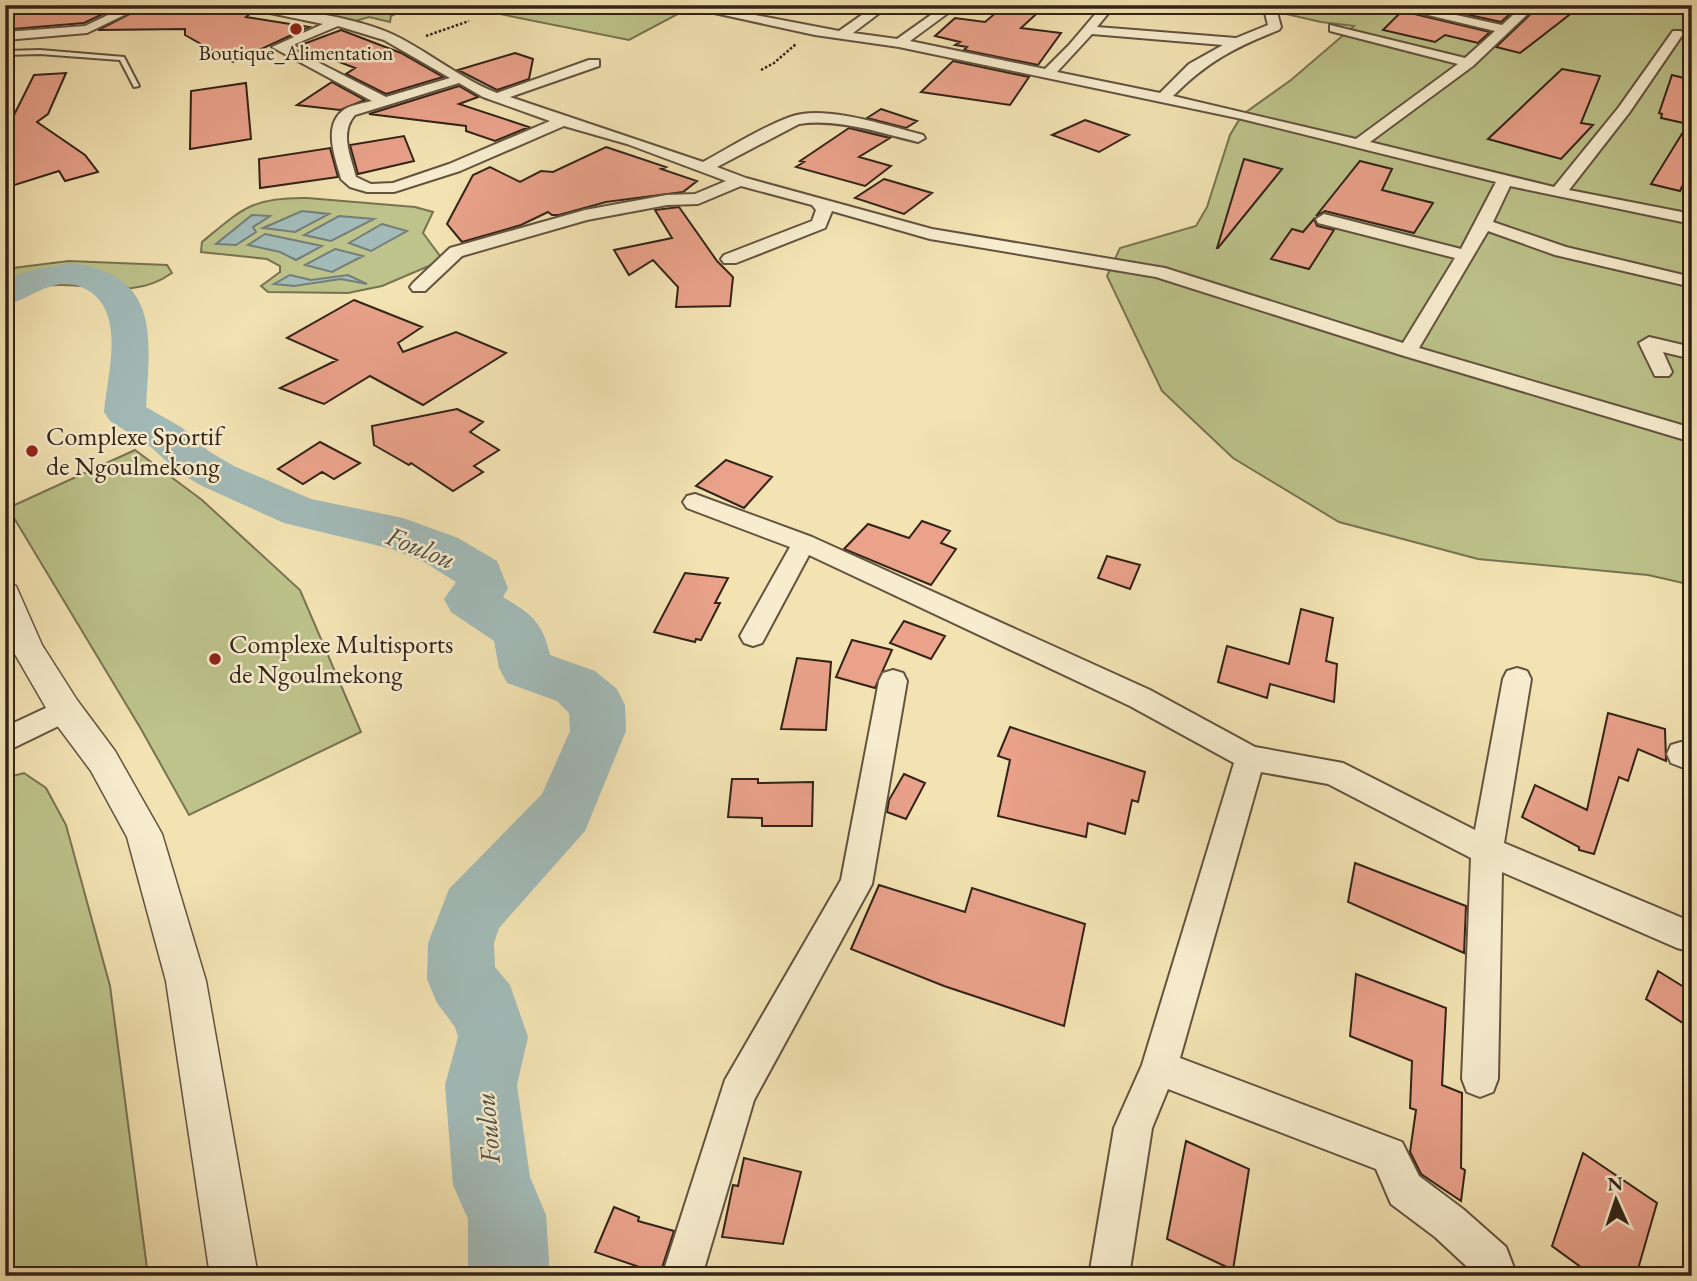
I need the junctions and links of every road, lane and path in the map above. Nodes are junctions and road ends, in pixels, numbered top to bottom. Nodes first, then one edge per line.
1 (139, 5) edge
2 (237, 5) edge
3 (684, 5) edge
4 (884, 5) edge
5 (953, 5) edge
6 (1109, 5) edge
7 (1269, 5) edge
8 (1392, 5) edge
9 (1531, 5) edge
10 (469, 21) dead end
11 (336, 23) junction
12 (1334, 28) dead end
13 (1503, 29) junction
14 (808, 30) junction
15 (1088, 30) junction
16 (1677, 33) dead end
17 (841, 35) junction
18 (5, 36) edge
19 (1237, 42) junction
20 (401, 43) junction
21 (899, 43) junction
22 (5, 53) edge
23 (1468, 62) junction
24 (594, 63) dead end
25 (761, 70) dead end
26 (1047, 74) junction
27 (459, 79) junction
28 (135, 86) dead end
29 (498, 97) junction
30 (1162, 99) junction
31 (383, 101) junction
32 (563, 121) junction
33 (918, 138) dead end
34 (1357, 145) junction
35 (703, 168) junction
36 (740, 181) junction
37 (1505, 181) junction
38 (1558, 193) junction
39 (818, 202) junction
40 (1324, 219) dead end
41 (1692, 219) edge
42 (1484, 224) junction
43 (1465, 255) junction
44 (730, 259) dead end
45 (1692, 282) edge
46 (419, 287) dead end
47 (1408, 351) junction
48 (1692, 353) edge
49 (1662, 372) dead end
50 (1692, 435) edge
51 (695, 502) dead end
52 (804, 543) junction
53 (5, 594) edge
54 (753, 636) dead end
55 (1517, 679) dead end
56 (893, 681) dead end
57 (65, 710) junction
58 (5, 740) edge
59 (1250, 758) junction
60 (1487, 852) junction
61 (1689, 937) dead end
62 (1159, 1068) junction
63 (1480, 1079) dead end
64 (234, 1276) edge
65 (681, 1276) edge
66 (1109, 1276) edge
67 (1497, 1276) edge

1 - 18 street
2 - 11 street
3 - 14 street
4 - 17 street
5 - 21 street
6 - 15 street
7 - 19 street
8 - 13 street
9 - 13 street
10 - 20 path
11 - 20 street
11 - 31 street
12 - 23 street
13 - 23 street
14 - 17 street
14 - 25 path
15 - 19 street
15 - 26 street
16 - 38 street
17 - 21 street
19 - 30 street
20 - 27 street
21 - 26 street
22 - 28 lane
23 - 34 street
24 - 29 street
26 - 30 street
27 - 29 street
27 - 31 street
29 - 32 street
30 - 34 street
31 - 32 street
32 - 35 street
33 - 35 street
34 - 37 street
35 - 36 street
36 - 39 street
36 - 46 street
37 - 38 street
37 - 42 street
38 - 41 street
39 - 44 street
39 - 47 street
40 - 43 street
42 - 43 street
42 - 45 street
43 - 47 street
47 - 50 street
48 - 49 street
51 - 52 street
52 - 54 street
52 - 59 street
53 - 57 street
55 - 60 street
56 - 65 street
57 - 58 street
57 - 64 street
59 - 60 street
59 - 62 street
60 - 61 street
60 - 63 street
62 - 66 street
62 - 67 street

